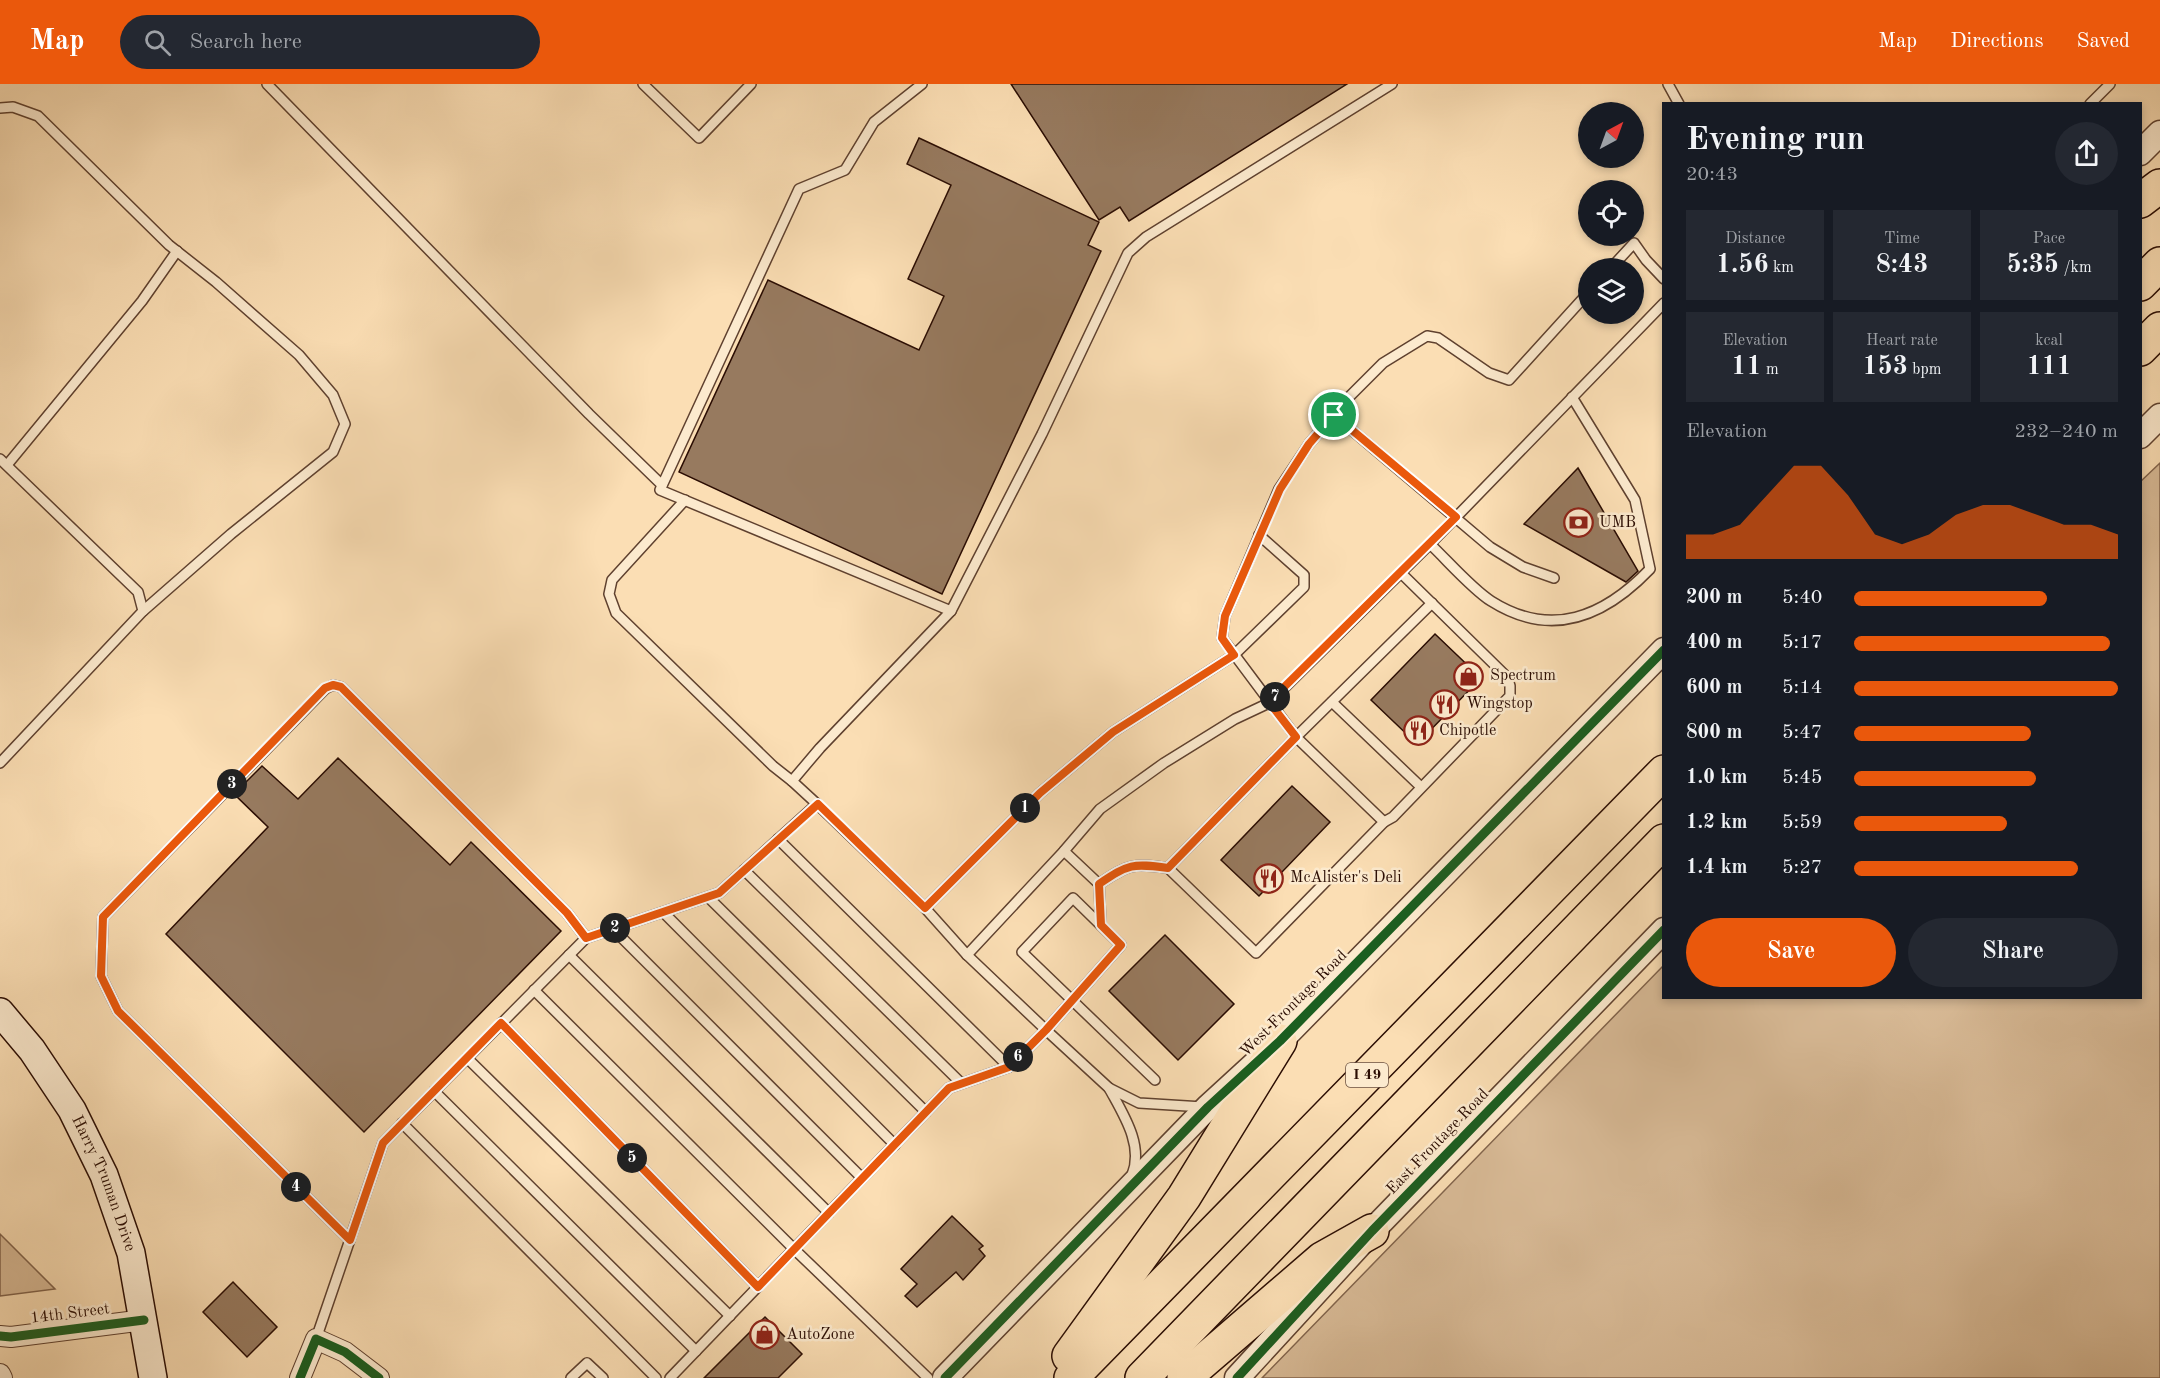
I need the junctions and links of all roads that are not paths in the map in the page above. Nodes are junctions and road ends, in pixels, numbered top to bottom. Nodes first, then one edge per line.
1 (267, 84) edge
2 (643, 84) edge
3 (750, 84) edge
4 (922, 84) edge
5 (1392, 84) edge
6 (1668, 84) edge
7 (2110, 84) edge
8 (1678, 102) edge
9 (2093, 102) edge
10 (0, 108) edge
11 (2160, 133) edge
12 (2142, 151) edge
13 (2160, 186) edge
14 (2142, 200) edge
15 (177, 251) junction
16 (1620, 258) edge
17 (1644, 258) edge
18 (1644, 258) edge
19 (2160, 264) edge
20 (1662, 277) edge
21 (2142, 282) edge
22 (1578, 304) edge
23 (1662, 305) edge
24 (2160, 329) edge
25 (2142, 347) edge
26 (1572, 397) junction
27 (1334, 415) junction
28 (2160, 416) edge
29 (2142, 434) edge
30 (3, 462) edge
31 (662, 485) junction
32 (685, 500) junction
33 (1456, 517) junction
34 (1259, 536) junction
35 (1430, 544) junction
36 (1401, 573) junction
37 (1554, 578) dead end
38 (1432, 603) junction
39 (143, 611) junction
40 (951, 611) junction
41 (1662, 652) edge
42 (1234, 655) junction
43 (1269, 702) junction
44 (1332, 702) junction
45 (1296, 737) junction
46 (0, 763) edge
47 (1662, 774) edge
48 (792, 781) junction
49 (1421, 788) junction
50 (818, 804) junction
51 (1383, 822) junction
52 (778, 839) junction
53 (1662, 843) edge
54 (1064, 851) junction
55 (1168, 868) junction
56 (744, 870) junction
57 (1099, 884) junction
58 (708, 897) junction
59 (925, 908) junction
60 (663, 912) junction
61 (1101, 925) junction
62 (613, 929) junction
63 (1662, 932) edge
64 (586, 938) junction
65 (967, 954) junction
66 (569, 955) junction
67 (534, 990) junction
68 (1071, 1001) junction
69 (0, 1012) edge
70 (501, 1023) junction
71 (1046, 1030) junction
72 (1280, 1041) junction
73 (467, 1058) junction
74 (1009, 1067) junction
75 (1155, 1080) dead end
76 (961, 1083) junction
77 (1109, 1088) junction
78 (434, 1091) junction
79 (1208, 1107) junction
80 (926, 1112) junction
81 (402, 1123) junction
82 (895, 1145) junction
83 (862, 1178) junction
84 (1124, 1196) junction
85 (830, 1213) junction
86 (1372, 1231) junction
87 (350, 1240) junction
88 (794, 1249) junction
89 (758, 1287) junction
90 (730, 1316) junction
91 (144, 1320) junction
92 (0, 1336) edge
93 (316, 1339) junction
94 (696, 1351) junction
95 (374, 1376) edge
96 (153, 1378) edge
97 (300, 1378) edge
98 (571, 1378) edge
99 (603, 1378) edge
100 (656, 1378) edge
101 (670, 1378) edge
102 (928, 1378) edge
103 (945, 1378) edge
104 (1053, 1378) edge
105 (1071, 1378) edge
106 (1142, 1378) edge
107 (1184, 1378) edge
108 (1237, 1378) edge

1 - 31 lane
2 - 3 lane
4 - 31 lane
5 - 40 lane
6 - 8 lane
7 - 9 lane
10 - 15 lane
11 - 12 street
13 - 14 highway
15 - 30 lane
15 - 39 lane
16 - 18 lane
17 - 20 lane
19 - 21 highway
22 - 27 lane
23 - 26 lane
24 - 25 highway
26 - 33 lane
26 - 35 lane
27 - 33 lane
27 - 34 lane
28 - 29 street
30 - 39 lane
31 - 32 lane
32 - 40 lane
32 - 48 lane
33 - 35 lane
33 - 37 lane
34 - 42 lane
34 - 42 lane
35 - 36 lane
36 - 38 lane
36 - 43 lane
38 - 44 lane
38 - 49 lane
39 - 46 lane
40 - 48 lane
41 - 72 street, West Frontage Road
42 - 43 lane
42 - 59 lane
43 - 45 lane
43 - 54 lane
44 - 45 lane
44 - 49 lane
45 - 51 lane
45 - 55 lane
47 - 105 highway, I 49
48 - 50 lane
49 - 51 lane
50 - 52 lane
50 - 59 lane
51 - 55 lane
52 - 56 lane
52 - 74 lane
53 - 106 highway
54 - 57 lane
54 - 65 lane
55 - 57 lane
56 - 58 lane
56 - 76 lane
57 - 61 lane
58 - 60 lane
58 - 80 lane
59 - 65 lane
60 - 62 lane
60 - 82 lane
61 - 68 lane
61 - 68 lane
62 - 64 lane
62 - 83 lane
63 - 86 street, East Frontage Road
64 - 66 lane
64 - 87 lane
65 - 71 lane
66 - 67 lane
66 - 85 lane
67 - 70 lane
67 - 88 lane
68 - 71 lane
68 - 75 lane
69 - 91 main road, Harry Truman Drive
70 - 73 lane
70 - 89 lane
71 - 74 lane
71 - 77 lane
72 - 79 street, West Frontage Road
72 - 104 highway
73 - 78 lane
73 - 90 lane
74 - 76 lane
76 - 80 lane
77 - 79 lane
77 - 84 lane
78 - 81 lane
78 - 94 lane
79 - 84 street, West Frontage Road
80 - 82 lane
81 - 87 lane
81 - 100 lane
82 - 83 lane
83 - 85 lane
84 - 103 street, West Frontage Road
85 - 88 lane
86 - 107 highway
86 - 108 street, East Frontage Road
87 - 93 lane
88 - 89 lane
88 - 102 lane
89 - 90 lane
90 - 94 lane
91 - 92 street, 14th Street
91 - 96 main road, Harry Truman Drive
93 - 95 street
93 - 97 street
94 - 101 lane
98 - 99 lane

